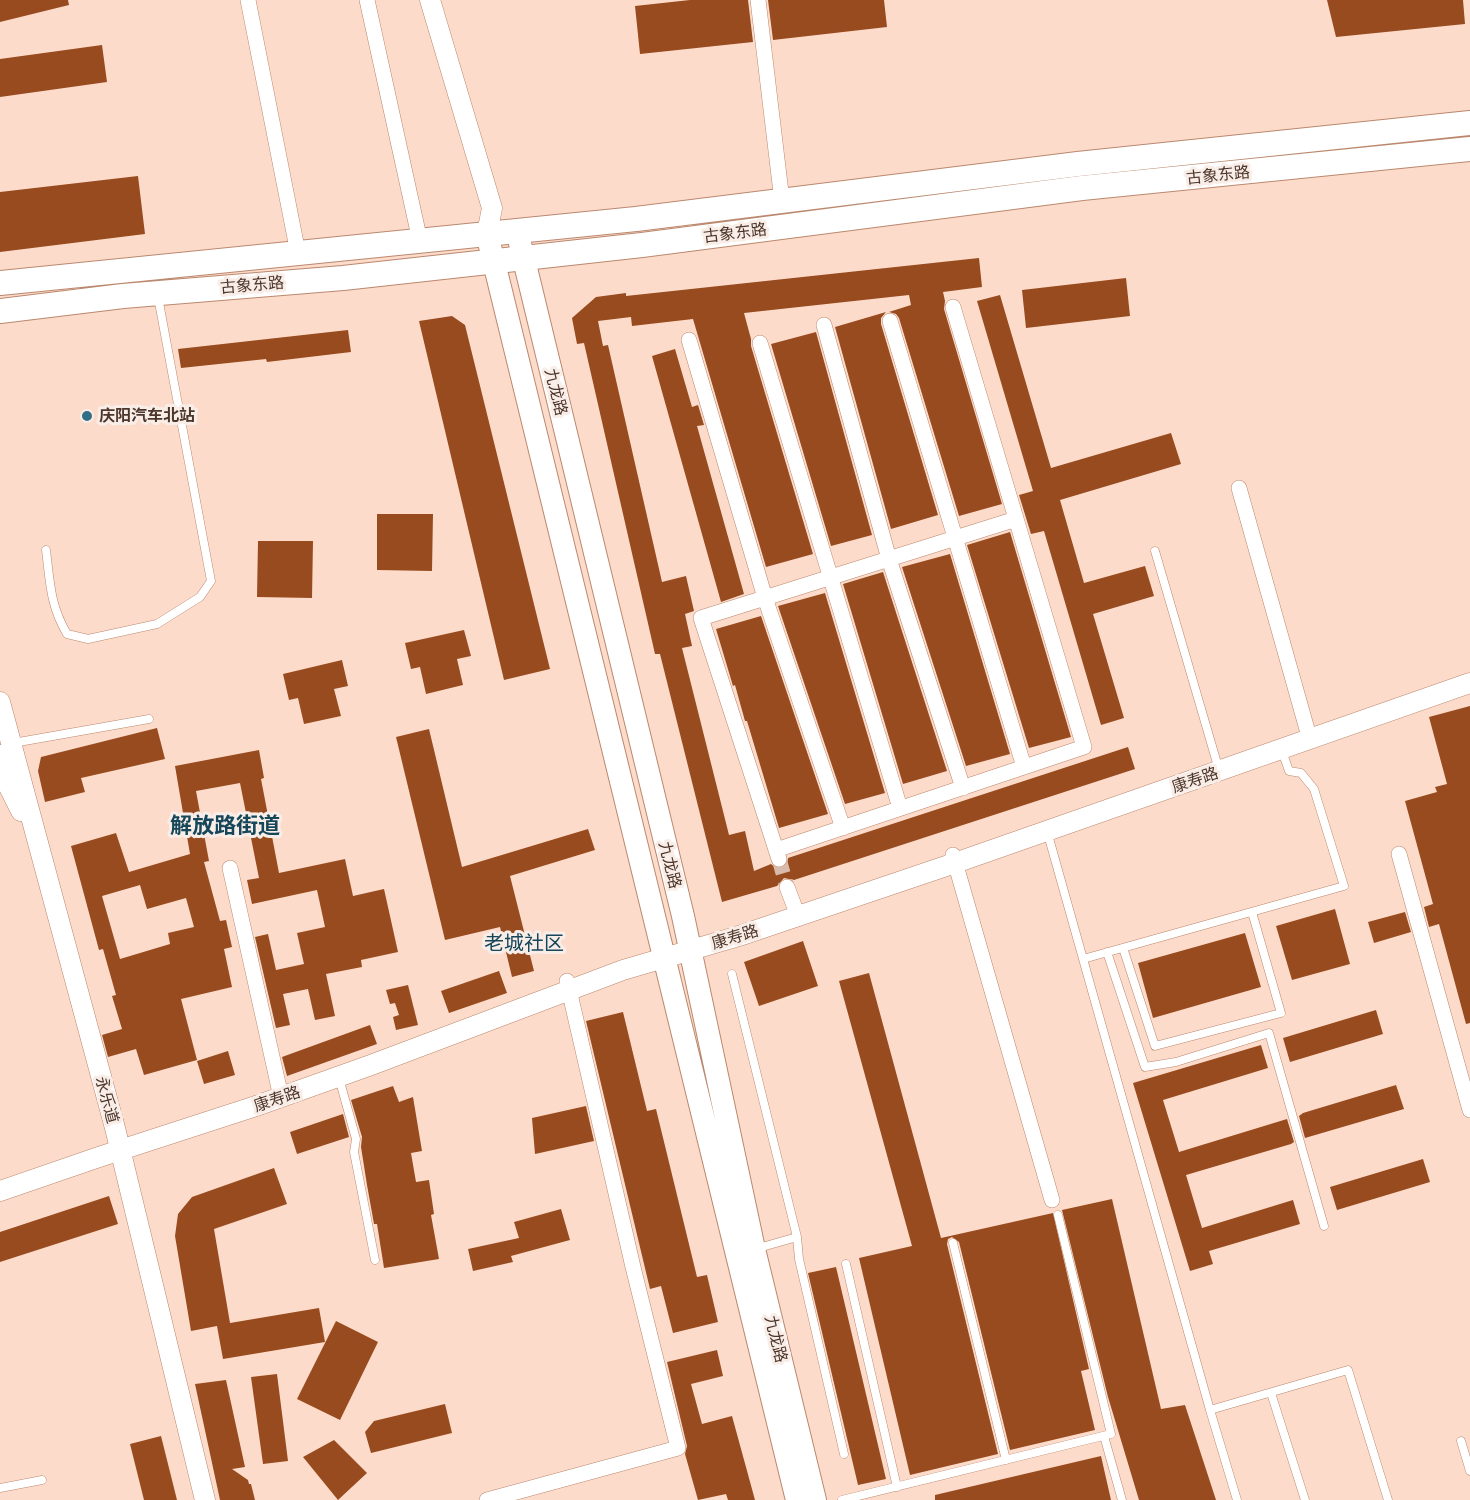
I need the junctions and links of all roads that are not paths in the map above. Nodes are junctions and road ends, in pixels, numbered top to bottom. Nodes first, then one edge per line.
1 (248, 0) edge
2 (367, 0) edge
3 (430, 0) edge
4 (758, 0) edge
5 (1470, 123) edge
6 (1470, 148) edge
7 (782, 201) junction
8 (517, 231) junction
9 (487, 234) junction
10 (420, 241) junction
11 (298, 253) junction
12 (524, 258) junction
13 (494, 261) junction
14 (0, 283) edge
15 (157, 293) junction
16 (953, 307) dead end
17 (0, 310) edge
18 (890, 321) dead end
19 (824, 326) dead end
20 (689, 340) dead end
21 (760, 343) dead end
22 (1239, 488) dead end
23 (1016, 519) junction
24 (955, 538) junction
25 (46, 550) dead end
26 (1155, 551) dead end
27 (889, 559) junction
28 (831, 577) junction
29 (765, 598) junction
30 (1470, 674) edge
31 (1470, 683) edge
32 (0, 702) edge
33 (148, 719) dead end
34 (1309, 736) junction
35 (1280, 745) junction
36 (6, 749) edge
37 (1024, 767) junction
38 (1218, 767) junction
39 (963, 788) junction
40 (900, 808) junction
41 (1046, 827) junction
42 (843, 828) junction
43 (1399, 854) dead end
44 (954, 859) junction
45 (230, 868) dead end
46 (787, 887) tunnel mouth
47 (797, 912) junction
48 (1252, 912) junction
49 (689, 946) junction
50 (1123, 948) junction
51 (1107, 952) junction
52 (664, 953) junction
53 (1083, 959) junction
54 (732, 974) dead end
55 (568, 986) junction
56 (338, 1072) junction
57 (280, 1093) junction
58 (1470, 1110) edge
59 (114, 1147) junction
60 (0, 1181) edge
61 (0, 1191) edge
62 (1052, 1200) dead end
63 (1058, 1215) dead end
64 (1324, 1226) dead end
65 (796, 1237) junction
66 (953, 1243) dead end
67 (754, 1249) junction
68 (375, 1260) dead end
69 (846, 1264) dead end
70 (1271, 1393) junction
71 (1210, 1410) junction
72 (1104, 1436) junction
73 (1461, 1441) dead end
74 (844, 1454) dead end
75 (1006, 1460) junction
76 (1470, 1471) edge
77 (42, 1480) dead end
78 (897, 1487) junction
79 (0, 1488) edge
80 (194, 1500) edge
81 (205, 1500) edge
82 (487, 1500) edge
83 (797, 1500) edge
84 (815, 1500) edge
85 (842, 1500) edge
86 (1122, 1500) edge
87 (1237, 1500) edge
88 (1305, 1500) edge
89 (1388, 1500) edge

1 - 11 street
2 - 10 street
3 - 9 street
4 - 7 street
5 - 7 main road, 古象东路
6 - 12 main road, 古象东路
7 - 8 main road, 古象东路
8 - 9 main road, 古象东路
8 - 12 main road, 九龙路
9 - 10 main road, 古象东路
9 - 13 main road, 九龙路
10 - 11 main road, 古象东路
11 - 14 main road, 古象东路
12 - 13 main road, 古象东路
12 - 49 main road, 九龙路
13 - 15 main road, 古象东路
13 - 52 main road, 九龙路
15 - 17 main road, 古象东路
15 - 25 lane
16 - 23 street
18 - 24 street
19 - 27 street
20 - 29 street
21 - 28 street
22 - 34 street
23 - 24 street
23 - 37 street
24 - 27 street
24 - 37 street
26 - 38 lane
27 - 28 street
27 - 39 street
28 - 29 street
28 - 40 street
29 - 42 street
29 - 42 street
30 - 34 street, 康寿路
31 - 34 street, 康寿路
32 - 36 street, 永乐道
33 - 36 lane
34 - 35 street, 康寿路
35 - 38 street, 康寿路
35 - 48 lane
36 - 59 street, 永乐道
37 - 39 street
38 - 41 street, 康寿路
39 - 40 street
40 - 42 street
41 - 44 street, 康寿路
41 - 53 lane
43 - 58 street
44 - 47 street, 康寿路
44 - 62 street
45 - 57 street
46 - 47 street
47 - 49 street, 康寿路
48 - 50 lane
48 - 50 lane
49 - 52 street, 康寿路
49 - 67 main road, 九龙路
50 - 51 lane
51 - 53 lane
51 - 64 lane
52 - 55 street, 康寿路
52 - 83 main road, 九龙路
53 - 71 lane
54 - 65 lane
55 - 56 street, 康寿路
55 - 82 street
56 - 57 street, 康寿路
56 - 68 lane
57 - 59 street, 康寿路
59 - 60 street, 康寿路
59 - 61 street, 康寿路
59 - 80 street, 永乐道
59 - 81 street, 永乐道
63 - 72 lane
65 - 67 lane
65 - 74 lane
66 - 75 lane
67 - 84 main road, 九龙路
69 - 78 lane
70 - 71 lane
70 - 88 lane
70 - 89 lane
71 - 87 lane
72 - 75 lane
72 - 86 lane
73 - 76 lane
75 - 78 lane
77 - 79 lane
78 - 85 lane

